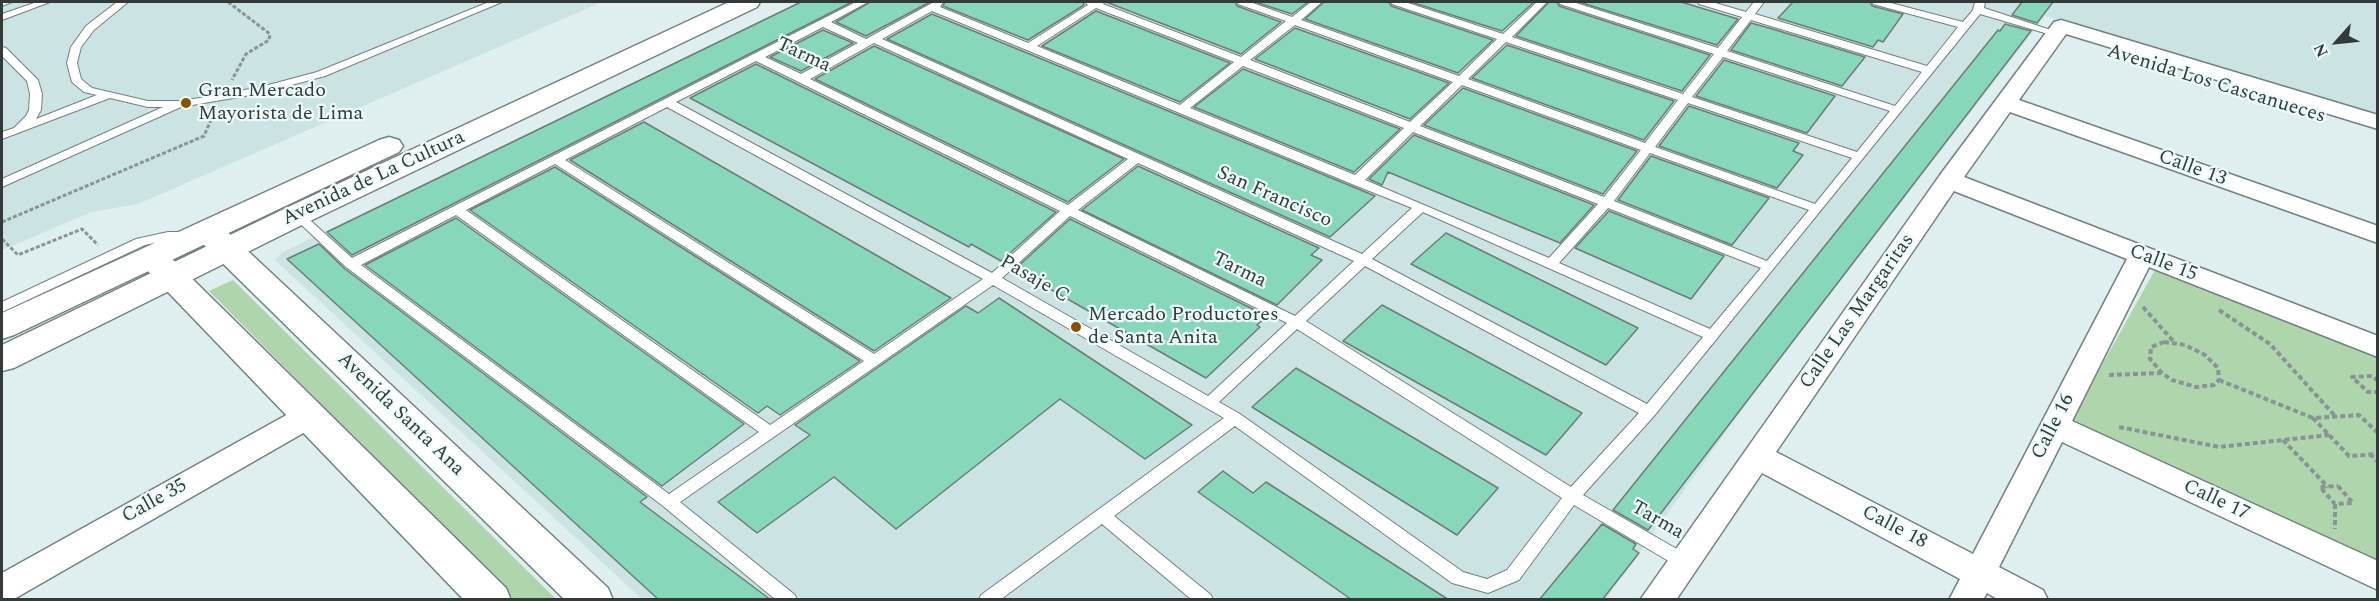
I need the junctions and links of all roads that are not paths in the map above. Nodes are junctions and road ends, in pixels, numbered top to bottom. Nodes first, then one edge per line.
1 (7, 2) edge
2 (45, 2) edge
3 (123, 2) edge
4 (473, 2) edge
5 (497, 2) edge
6 (701, 2) edge
7 (748, 2) edge
8 (863, 2) edge
9 (1095, 2) edge
10 (1242, 2) edge
11 (1317, 2) edge
12 (1396, 2) edge
13 (1542, 2) edge
14 (1564, 2) edge
15 (1703, 2) edge
16 (1759, 2) edge
17 (1877, 2) edge
18 (2, 3) edge
19 (936, 4) edge
20 (1979, 6) edge
21 (1748, 16) junction
22 (2, 17) edge
23 (1294, 20) junction
24 (822, 22) junction
25 (1965, 26) junction
26 (2057, 32) junction
27 (1506, 38) junction
28 (870, 41) junction
29 (1028, 47) junction
30 (2, 50) edge
31 (1720, 52) junction
32 (755, 56) junction
33 (1243, 61) junction
34 (1929, 70) junction
35 (802, 78) junction
36 (1462, 81) junction
37 (261, 90) junction
38 (106, 96) junction
39 (1686, 98) junction
40 (2282, 99) junction
41 (669, 103) junction
42 (2006, 103) junction
43 (181, 104) junction
44 (1182, 110) junction
45 (1897, 110) junction
46 (2378, 122) edge
47 (1412, 127) junction
48 (7, 134) edge
49 (2378, 134) edge
50 (1649, 148) junction
51 (1858, 157) junction
52 (1137, 158) junction
53 (557, 159) junction
54 (1949, 180) junction
55 (1356, 181) junction
56 (2, 183) edge
57 (1606, 203) junction
58 (1420, 207) junction
59 (1817, 209) junction
60 (457, 210) junction
61 (1068, 211) junction
62 (297, 215) junction
63 (2378, 235) edge
64 (210, 239) junction
65 (2142, 255) junction
66 (1364, 260) junction
67 (351, 264) junction
68 (1551, 264) junction
69 (1768, 266) junction
70 (162, 267) junction
71 (993, 279) junction
72 (2, 307) edge
73 (1298, 322) junction
74 (2, 327) edge
75 (1712, 335) junction
76 (2378, 347) edge
77 (2, 359) edge
78 (874, 362) junction
79 (1209, 403) junction
80 (1649, 412) junction
81 (309, 416) junction
82 (1235, 418) junction
83 (2054, 426) junction
84 (771, 433) junction
85 (1757, 456) junction
86 (1572, 496) junction
87 (669, 502) junction
88 (1102, 515) junction
89 (1683, 561) junction
90 (2378, 576) edge
91 (1973, 586) edge
92 (2, 589) edge
93 (491, 600) edge
94 (592, 600) edge
95 (789, 600) edge
96 (987, 600) edge
97 (1205, 600) edge
98 (1657, 600) edge
99 (2031, 600) edge

1 - 18 lane
2 - 22 lane
3 - 38 lane
4 - 37 lane
5 - 37 lane
6 - 64 main road, Avenida de La Cultura
7 - 62 main road, Avenida de La Cultura
8 - 24 lane
9 - 29 lane
9 - 33 lane
10 - 23 lane
11 - 23 lane
12 - 27 lane
13 - 27 lane
14 - 31 lane
15 - 21 lane
16 - 21 lane
17 - 25 lane
19 - 28 lane
19 - 29 lane
20 - 25 lane
20 - 26 lane
21 - 31 lane
21 - 34 lane
23 - 33 lane
23 - 36 lane
24 - 28 lane, San Francisco
24 - 32 lane
25 - 34 lane
26 - 40 street, Avenida Los Cascanueces
26 - 42 street, Calle Las Margaritas
27 - 36 lane
27 - 39 lane
28 - 35 lane
28 - 52 lane, San Francisco
29 - 44 lane
30 - 48 lane
31 - 39 lane
31 - 45 lane
32 - 35 lane, Tarma
32 - 41 lane
33 - 44 lane
33 - 47 lane
34 - 45 lane
35 - 61 lane, Tarma
36 - 47 lane
36 - 50 lane
37 - 43 lane
38 - 43 lane
38 - 48 lane
39 - 50 lane
39 - 51 lane
40 - 46 street, Avenida Los Cascanueces
40 - 49 street, Avenida Los Cascanueces
41 - 53 lane
41 - 71 lane, Pasaje C
42 - 54 street, Calle Las Margaritas
42 - 63 street, Calle 13
43 - 56 lane
44 - 55 lane
45 - 51 lane
47 - 55 lane
47 - 57 lane
50 - 57 lane
50 - 59 lane
51 - 59 lane
52 - 61 lane
52 - 66 lane, San Francisco
53 - 60 lane
53 - 78 lane
54 - 65 street, Calle 15
54 - 85 street, Calle Las Margaritas
55 - 58 lane
57 - 68 lane
57 - 69 lane
58 - 66 lane
58 - 68 lane
59 - 69 lane
60 - 67 lane
60 - 84 lane
61 - 71 lane
61 - 73 lane, Tarma
62 - 64 main road, Avenida de La Cultura
62 - 67 lane
64 - 70 main road, Avenida de La Cultura
64 - 72 lane
64 - 94 main road, Avenida Santa Ana
65 - 76 street, Calle 15
65 - 83 street, Calle 16
66 - 73 lane
66 - 80 lane, San Francisco
67 - 87 lane
68 - 75 lane
69 - 75 lane
70 - 74 main road, Avenida de La Cultura
70 - 77 main road, Avenida de La Cultura
70 - 81 main road
71 - 78 lane
71 - 79 lane, Pasaje C
73 - 79 lane
73 - 86 lane, Tarma
75 - 80 lane
78 - 84 lane
79 - 82 lane, Pasaje C
80 - 86 lane
81 - 92 street, Calle 35
81 - 93 main road
82 - 86 lane, Pasaje C
82 - 88 lane
83 - 90 street, Calle 17
83 - 91 street, Calle 16
84 - 87 lane
85 - 89 street, Calle Las Margaritas
85 - 91 street, Calle 18
86 - 89 lane, Tarma
87 - 95 lane
88 - 96 lane
88 - 97 lane
89 - 98 street, Calle Las Margaritas
91 - 99 street, Calle 18

